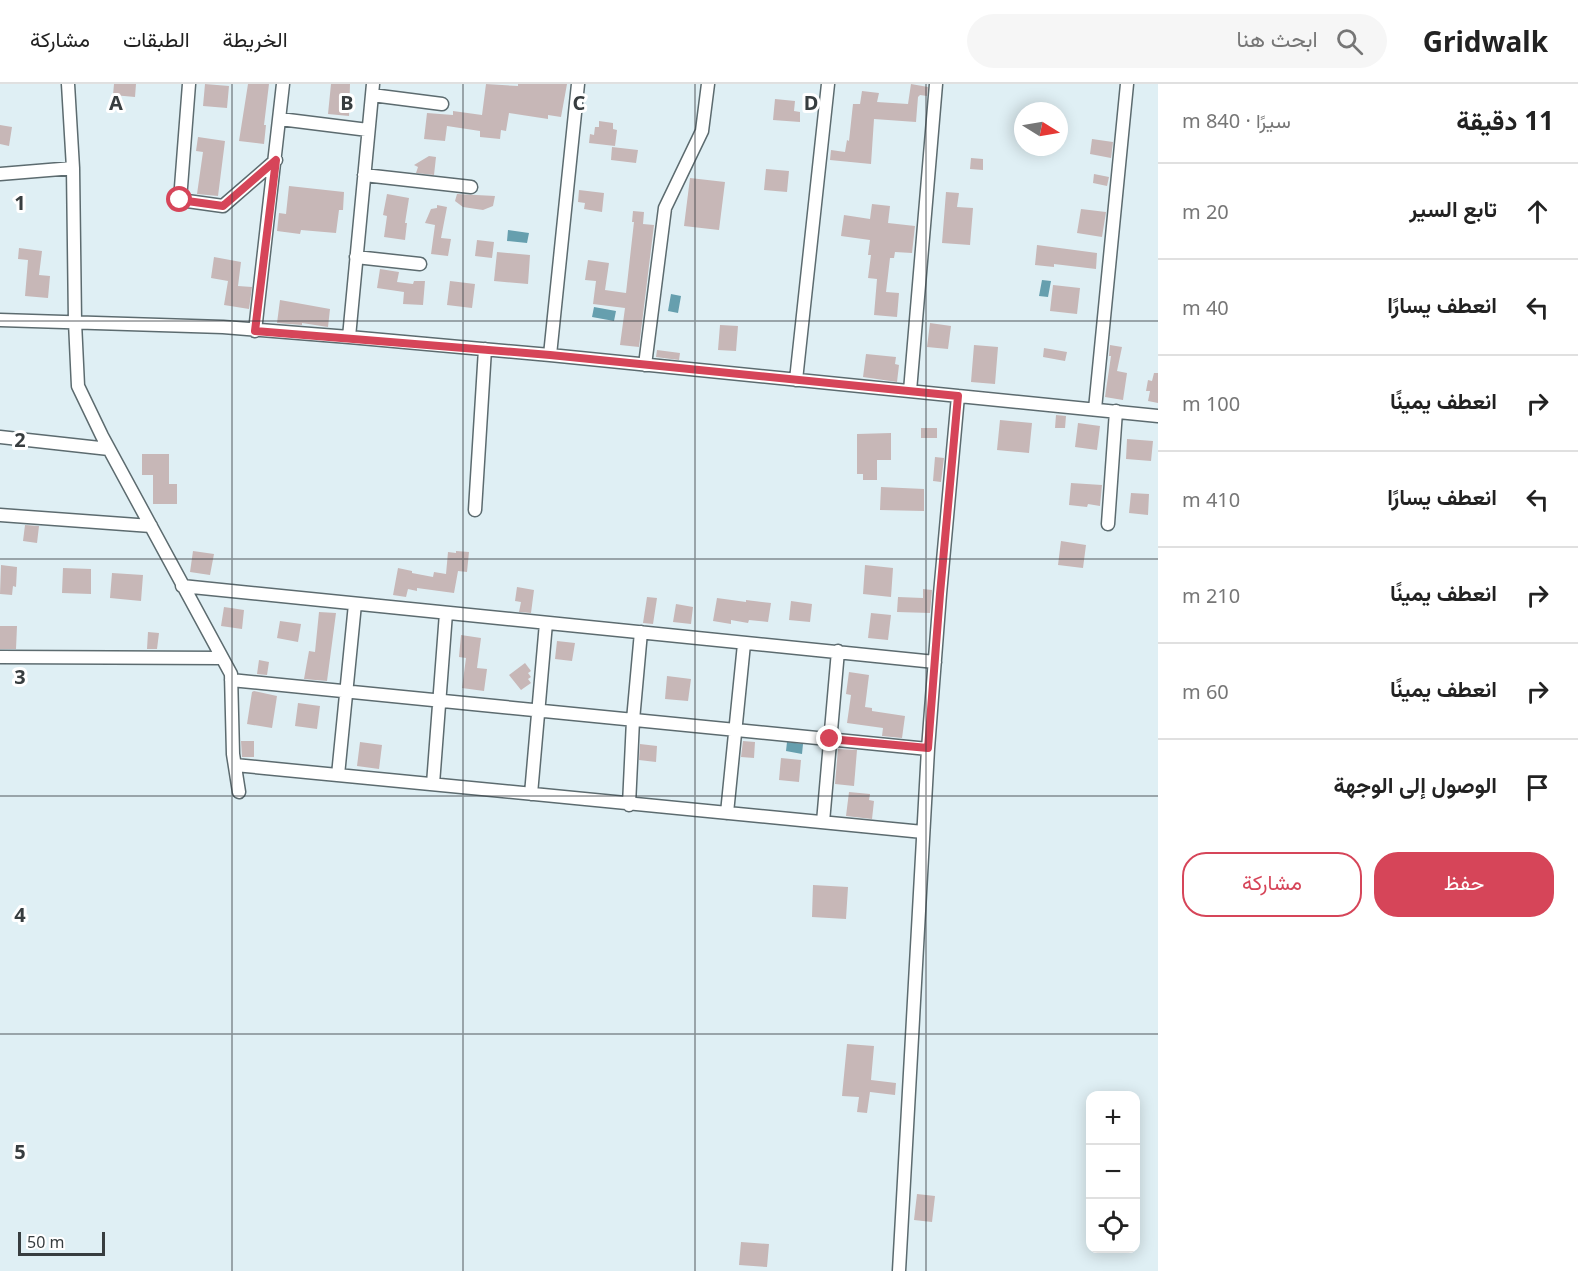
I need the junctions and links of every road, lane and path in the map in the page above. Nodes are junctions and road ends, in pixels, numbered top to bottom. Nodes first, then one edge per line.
1 (68, 84) edge
2 (189, 84) edge
3 (283, 84) edge
4 (578, 84) edge
5 (708, 84) edge
6 (828, 84) edge
7 (936, 84) edge
8 (1127, 84) edge
9 (372, 90) edge
10 (442, 104) dead end
11 (280, 119) junction
12 (368, 130) junction
13 (276, 160) junction
14 (73, 168) junction
15 (0, 174) edge
16 (364, 175) junction
17 (471, 187) dead end
18 (356, 257) junction
19 (420, 264) dead end
20 (0, 320) edge
21 (75, 322) junction
22 (255, 331) junction
23 (349, 337) junction
24 (485, 349) junction
25 (550, 355) junction
26 (645, 365) junction
27 (796, 380) junction
28 (910, 391) junction
29 (958, 396) junction
30 (1095, 409) junction
31 (1116, 411) junction
32 (1158, 416) edge
33 (0, 437) edge
34 (109, 449) junction
35 (475, 510) dead end
36 (0, 515) edge
37 (1108, 524) dead end
38 (151, 526) junction
39 (182, 586) junction
40 (355, 604) junction
41 (446, 613) junction
42 (546, 623) junction
43 (641, 632) junction
44 (744, 644) junction
45 (838, 651) junction
46 (0, 657) edge
47 (222, 658) junction
48 (934, 662) junction
49 (231, 680) junction
50 (346, 691) junction
51 (441, 700) junction
52 (537, 711) junction
53 (633, 720) junction
54 (734, 730) junction
55 (830, 739) junction
56 (928, 748) junction
57 (235, 765) junction
58 (338, 775) junction
59 (433, 784) junction
60 (239, 792) dead end
61 (531, 794) junction
62 (629, 805) junction
63 (726, 813) junction
64 (823, 822) junction
65 (922, 832) junction
66 (899, 1271) edge

1 - 14 street
2 - 13 street
3 - 11 street
4 - 25 street
5 - 26 street
6 - 27 street
7 - 28 street
8 - 30 street
9 - 10 street
9 - 12 street
11 - 12 street
11 - 13 street
12 - 16 street
13 - 22 street
14 - 15 street
14 - 21 street
16 - 17 street
16 - 18 street
18 - 19 street
18 - 23 street
20 - 21 street
21 - 22 street
21 - 34 street
22 - 23 street
23 - 24 street
24 - 25 street
24 - 35 street
25 - 26 street
26 - 27 street
27 - 28 street
28 - 29 street
29 - 30 street
29 - 48 street
30 - 31 street
31 - 32 street
31 - 37 street
33 - 34 street
34 - 38 street
36 - 38 street
38 - 39 street
39 - 40 street
39 - 47 street
40 - 41 street
40 - 50 street
41 - 42 street
41 - 51 street
42 - 43 street
42 - 52 street
43 - 44 street
43 - 53 street
44 - 45 street
44 - 54 street
45 - 48 street
45 - 55 street
46 - 47 street
47 - 49 street
48 - 56 street
49 - 50 street
49 - 57 street
50 - 51 street
50 - 58 street
51 - 52 street
51 - 59 street
52 - 53 street
52 - 61 street
53 - 54 street
53 - 62 street
54 - 55 street
54 - 63 street
55 - 56 street
55 - 64 street
56 - 65 street
57 - 58 street
57 - 60 street
58 - 59 street
59 - 61 street
61 - 62 street
62 - 63 street
63 - 64 street
64 - 65 street
65 - 66 street

